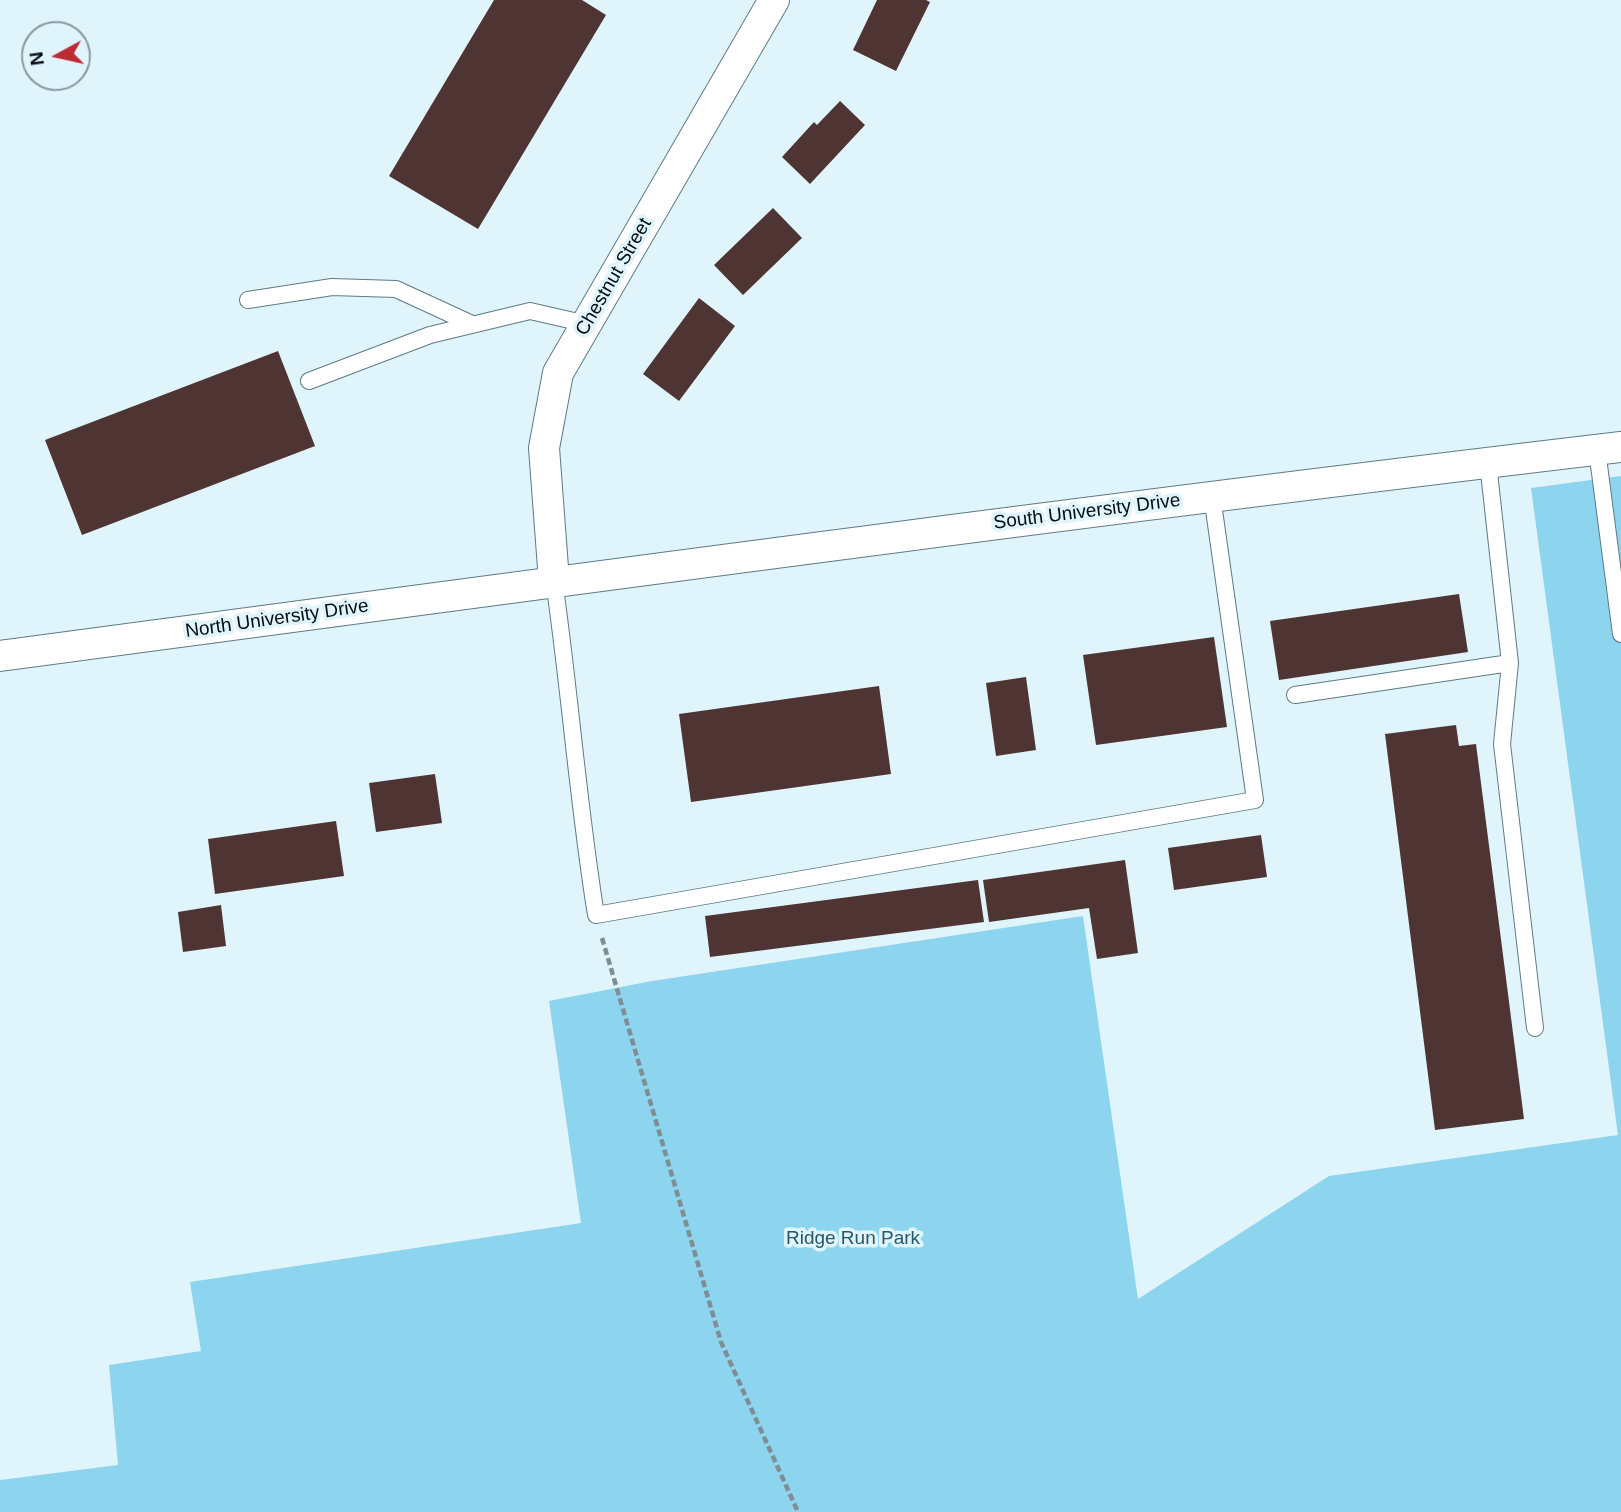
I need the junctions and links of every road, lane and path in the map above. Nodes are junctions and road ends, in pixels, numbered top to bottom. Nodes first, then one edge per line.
1 (774, 0) edge
2 (247, 300) dead end
3 (472, 324) junction
4 (587, 324) junction
5 (309, 381) dead end
6 (1609, 449) edge
7 (1488, 463) junction
8 (1212, 496) junction
9 (554, 581) junction
10 (1621, 634) edge
11 (0, 656) edge
12 (1510, 663) junction
13 (1295, 695) dead end
14 (596, 915) junction
15 (1535, 1028) dead end
16 (798, 1512) edge

1 - 4 street, Chestnut Street
2 - 3 lane
3 - 4 lane
3 - 5 lane
4 - 9 street, Chestnut Street
6 - 7 street, South University Drive
6 - 10 lane
7 - 8 street, South University Drive
7 - 12 lane
8 - 9 street, South University Drive
8 - 14 lane
9 - 11 street, North University Drive
9 - 14 lane
12 - 13 lane
12 - 15 lane
14 - 16 path

